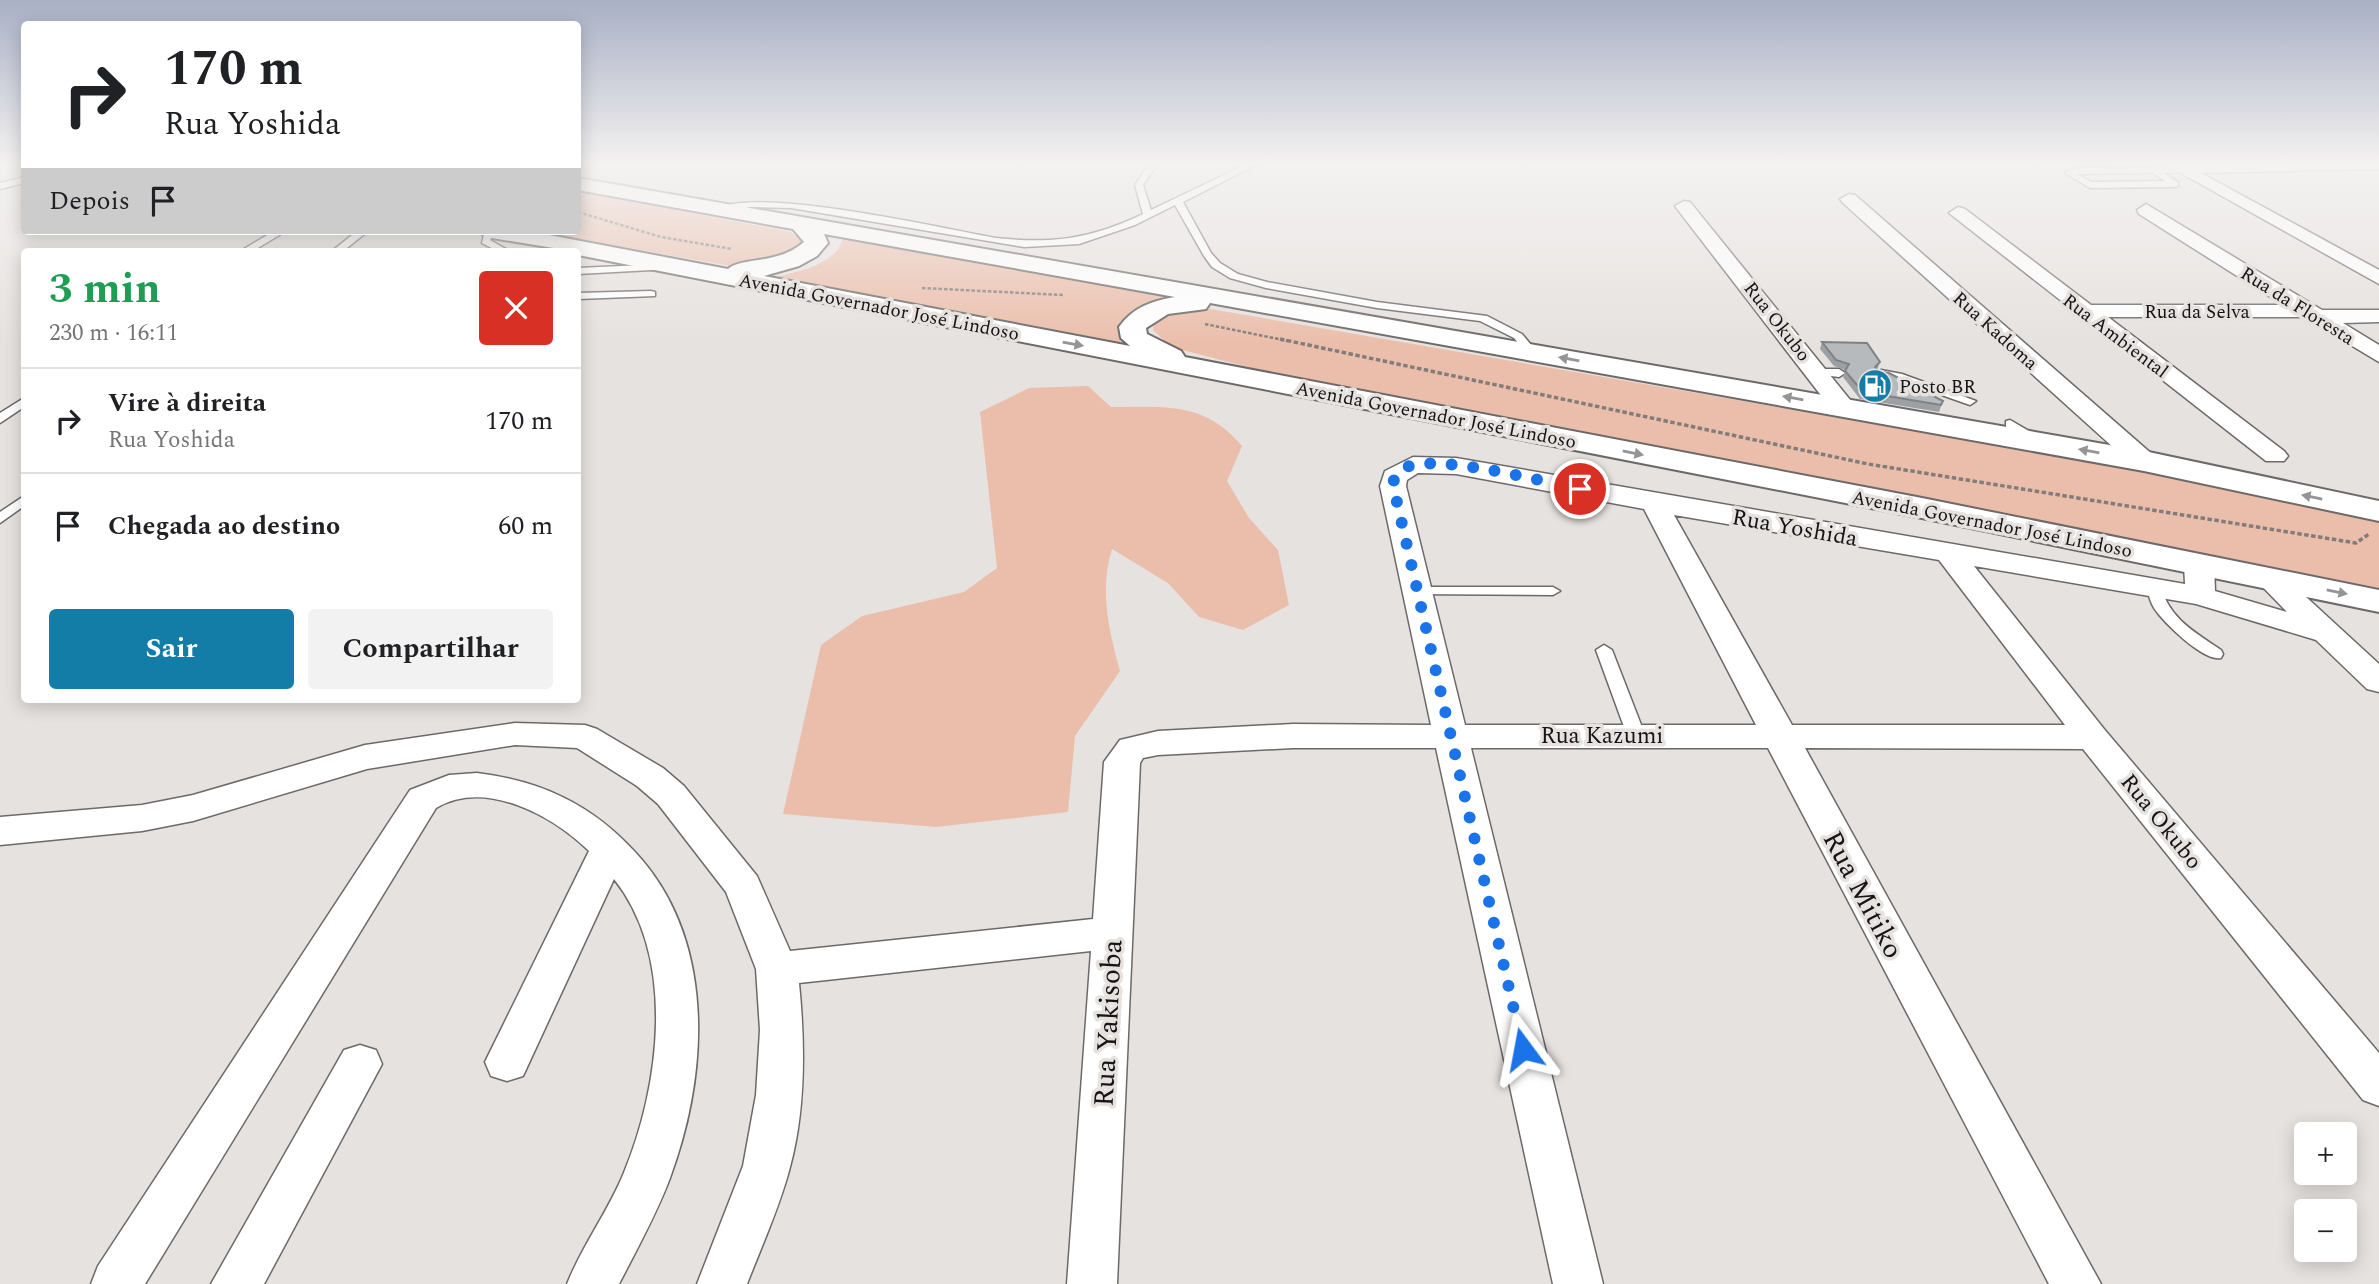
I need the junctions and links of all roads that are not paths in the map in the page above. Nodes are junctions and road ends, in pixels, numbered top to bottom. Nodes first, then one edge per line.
1 (800, 223) edge
2 (804, 223) edge
3 (899, 223) edge
4 (1129, 223) edge
5 (1190, 223) edge
6 (1699, 223) edge
7 (1876, 223) edge
8 (1971, 223) edge
9 (2167, 223) edge
10 (2276, 223) edge
11 (274, 235) edge
12 (357, 235) edge
13 (489, 235) edge
14 (512, 235) edge
15 (251, 248) edge
16 (341, 248) edge
17 (498, 248) edge
18 (677, 266) junction
19 (581, 271) edge
20 (709, 272) junction
21 (2379, 278) edge
22 (652, 295) dead end
23 (581, 296) edge
24 (1234, 301) junction
25 (2086, 311) junction
26 (2313, 314) junction
27 (2379, 316) edge
28 (1531, 352) junction
29 (2379, 355) edge
30 (1191, 365) junction
31 (1881, 374) edge
32 (1970, 401) dead end
33 (21, 404) edge
34 (1842, 406) junction
35 (0, 419) edge
36 (2010, 424) dead end
37 (2037, 442) junction
38 (2275, 456) dead end
39 (2144, 461) junction
40 (21, 502) edge
41 (1654, 503) junction
42 (2379, 511) edge
43 (0, 519) edge
44 (1948, 553) junction
45 (2269, 578) junction
46 (2200, 580) junction
47 (2154, 586) junction
48 (1417, 591) junction
49 (1553, 591) dead end
50 (2379, 601) edge
51 (2325, 633) junction
52 (1604, 650) dead end
53 (2215, 654) dead end
54 (2379, 682) edge
55 (1778, 734) junction
56 (1636, 735) junction
57 (1450, 736) junction
58 (2092, 737) junction
59 (1122, 762) joint
60 (0, 831) edge
61 (609, 848) junction
62 (1112, 933) junction
63 (777, 968) junction
64 (507, 1062) dead end
65 (360, 1064) dead end
66 (2379, 1086) edge
67 (116, 1284) edge
68 (236, 1284) edge
69 (592, 1284) edge
70 (722, 1284) edge
71 (1091, 1284) edge
72 (1578, 1284) edge
73 (2076, 1284) edge

1 - 20 main road
2 - 24 main road
3 - 4 lane
5 - 28 lane
6 - 34 street, Rua Okubo
7 - 39 street, Rua Kadoma
8 - 25 street, Rua Ambiental
9 - 26 street, Rua da Floresta
10 - 21 street
11 - 15 lane
12 - 16 lane
13 - 17 lane
14 - 18 main road, Avenida Governador José Lindoso
18 - 19 lane
18 - 20 main road, Avenida Governador José Lindoso
20 -> 30 main road, Avenida Governador José Lindoso
22 - 23 lane
24 - 28 main road
24 - 30 main road
25 - 26 street, Rua da Selva
25 - 38 street, Rua Ambiental
26 - 27 street, Rua da Selva
26 - 29 street, Rua da Floresta
34 -> 28 main road
30 -> 46 main road, Avenida Governador José Lindoso
31 - 32 lane
33 - 35 lane
34 - 37 main road
36 - 37 lane
39 -> 37 main road
42 -> 39 main road
40 - 43 lane
41 - 44 street, Rua Yoshida
41 - 48 street, Rua Yoshida
41 - 55 street, Rua Mitiko
44 - 47 street, Rua Yoshida
44 - 58 street, Rua Okubo
45 - 46 main road, Avenida Governador José Lindoso
45 -> 50 main road, Avenida Governador José Lindoso
45 - 51 street
46 - 47 street, Rua Yoshida
46 - 51 street, Rua Yoshida
47 - 53 lane
48 - 49 lane
48 - 57 street
51 - 54 street
52 - 56 lane
55 - 56 street, Rua Kazumi
55 - 58 street, Rua Kazumi
55 - 73 street, Rua Mitiko
56 - 57 street, Rua Kazumi
57 - 59 street, Rua Kazumi
57 - 72 street
58 - 66 street, Rua Okubo
59 - 62 street, Rua Yakisoba
60 - 63 street
61 - 64 street
61 - 67 street
61 - 69 street
62 - 63 street
62 - 71 street, Rua Yakisoba
63 - 70 street
65 - 68 street

